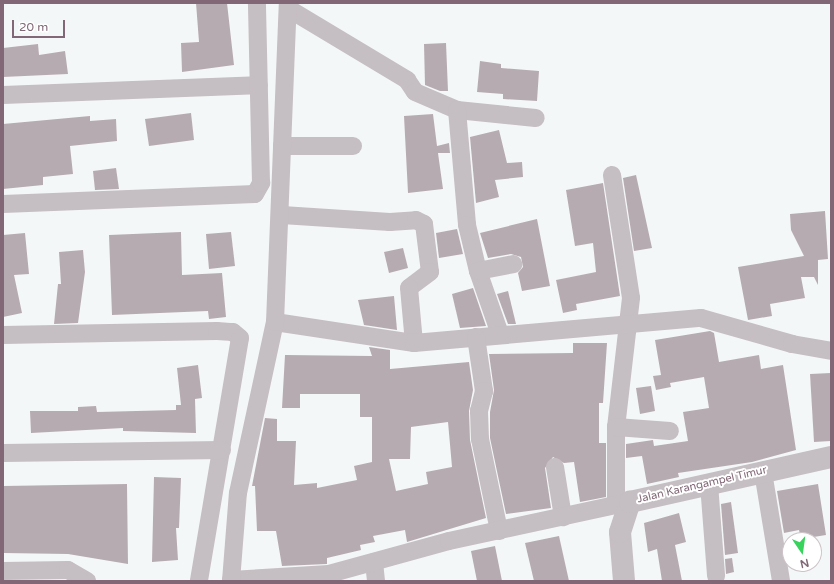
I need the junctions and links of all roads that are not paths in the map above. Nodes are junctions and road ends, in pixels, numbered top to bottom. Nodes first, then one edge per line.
1 (257, 3) edge
2 (288, 6) edge
3 (259, 85) junction
4 (3, 95) edge
5 (457, 110) junction
6 (536, 118) dead end
7 (282, 146) junction
8 (353, 146) dead end
9 (612, 175) dead end
10 (3, 204) edge
11 (282, 215) junction
12 (513, 264) dead end
13 (478, 271) junction
14 (276, 322) junction
15 (627, 326) junction
16 (500, 334) junction
17 (3, 335) edge
18 (476, 337) junction
19 (414, 343) junction
20 (831, 351) edge
21 (616, 427) junction
22 (670, 431) dead end
23 (222, 450) junction
24 (3, 453) edge
25 (831, 457) edge
26 (555, 467) dead end
27 (762, 472) junction
28 (709, 484) junction
29 (623, 503) junction
30 (563, 517) junction
31 (499, 531) junction
32 (374, 562) junction
33 (3, 571) edge
34 (716, 576) dead end
35 (231, 580) edge
36 (87, 581) edge
37 (199, 581) edge
38 (376, 581) edge
39 (624, 581) edge
40 (781, 581) edge

1 - 3 street
2 - 5 street
2 - 7 street
3 - 4 street
3 - 10 street
5 - 6 street
5 - 13 street
7 - 8 street
7 - 11 street
9 - 15 street
11 - 14 street
11 - 19 street
12 - 13 street
13 - 16 street
14 - 19 street
14 - 35 street
15 - 16 street
15 - 20 street
15 - 21 street
16 - 18 street
17 - 23 street
18 - 19 street
18 - 31 street
21 - 22 street
21 - 29 street
23 - 24 street
23 - 37 street
25 - 27 street, Jalan Karangampel Timur
26 - 30 street
27 - 28 street, Jalan Karangampel Timur
27 - 40 street
28 - 29 street, Jalan Karangampel Timur
28 - 34 street
29 - 30 street
29 - 39 street, Jalan Karangampel Timur
30 - 31 street
31 - 32 street
32 - 35 street
32 - 38 street
33 - 36 street

